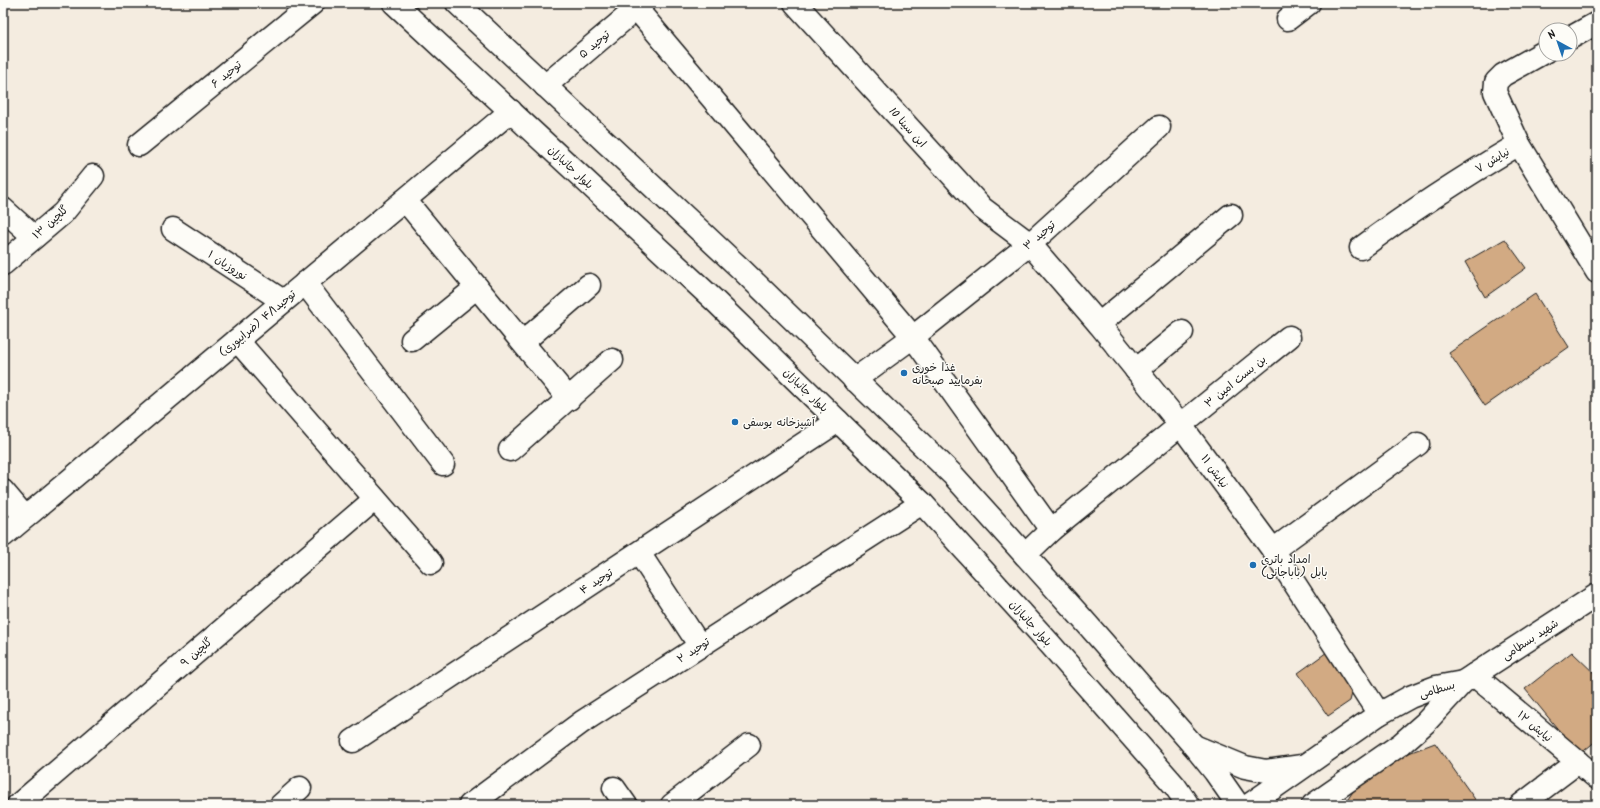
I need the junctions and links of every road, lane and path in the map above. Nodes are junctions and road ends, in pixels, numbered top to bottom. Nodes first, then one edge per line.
1 (313, 3) edge
2 (394, 3) edge
3 (457, 3) edge
4 (794, 3) edge
5 (1309, 3) edge
6 (640, 6) edge
7 (1288, 18) dead end
8 (1597, 23) edge
9 (1578, 34) edge
10 (1538, 55) edge
11 (545, 86) junction
12 (511, 111) junction
13 (1159, 126) dead end
14 (1519, 144) junction
15 (139, 145) dead end
16 (93, 176) dead end
17 (405, 200) junction
18 (3, 209) edge
19 (1231, 216) dead end
20 (173, 229) dead end
21 (34, 236) junction
22 (1030, 244) junction
23 (1361, 248) dead end
24 (3, 264) edge
25 (1597, 272) edge
26 (305, 283) junction
27 (589, 285) dead end
28 (477, 287) junction
29 (283, 301) junction
30 (1099, 324) junction
31 (1182, 332) dead end
32 (914, 337) junction
33 (1289, 337) dead end
34 (237, 340) junction
35 (412, 340) dead end
36 (523, 342) junction
37 (612, 360) dead end
38 (1136, 370) junction
39 (854, 380) junction
40 (569, 399) junction
41 (838, 421) junction
42 (1180, 424) junction
43 (1418, 444) dead end
44 (510, 450) dead end
45 (443, 464) dead end
46 (3, 491) edge
47 (375, 499) junction
48 (922, 503) junction
49 (25, 518) junction
50 (1050, 530) junction
51 (3, 536) edge
52 (1273, 550) junction
53 (639, 553) junction
54 (1025, 555) junction
55 (431, 563) dead end
56 (1597, 595) edge
57 (700, 646) junction
58 (1468, 678) junction
59 (1379, 714) junction
60 (354, 741) dead end
61 (749, 745) dead end
62 (1194, 746) junction
63 (1578, 762) junction
64 (1307, 765) junction
65 (1166, 776) junction
66 (1597, 778) edge
67 (300, 788) dead end
68 (1321, 802) edge
69 (18, 805) edge
70 (281, 805) edge
71 (470, 805) edge
72 (672, 805) edge
73 (1174, 805) edge
74 (1188, 805) edge
75 (1238, 805) edge
76 (1249, 805) edge
77 (1521, 805) edge

1 - 15 main road, توحید ۶
2 - 12 main road, بلوار جانبازان
3 - 11 main road
4 - 22 main road, ابن سینا 10
5 - 7 main road
6 - 11 main road, توحید ۵
6 - 32 main road
8 - 9 main road
10 - 14 main road
11 - 39 main road
12 - 17 main road, توحید۴/۱ (ضرابپوری)
12 - 41 main road, بلوار جانبازان
13 - 22 main road, توحید ۳
14 - 23 main road, نیایش ۷
14 - 25 main road, نیایش ۷
16 - 21 main road, گلچین ۱۳
17 - 26 main road, توحید۴/۱ (ضرابپوری)
17 - 28 main road
18 - 21 main road
19 - 30 main road
20 - 29 main road, نوروزیان ۱
21 - 24 main road, گلچین ۱۳
22 - 30 main road, نیایش ۱۱
22 - 32 main road, توحید ۳
26 - 29 main road, توحید۴/۱ (ضرابپوری)
26 - 45 main road
27 - 36 main road
28 - 35 main road
28 - 36 main road
29 - 34 main road, توحید۴/۱ (ضرابپوری)
30 - 38 main road, نیایش ۱۱
31 - 38 main road
32 - 39 main road, توحید ۳
32 - 50 main road
33 - 42 main road, بن بست امین ۳
34 - 47 main road
34 - 49 main road, توحید۴/۱ (ضرابپوری)
36 - 40 main road
37 - 40 main road
38 - 42 main road, نیایش ۱۱
39 - 54 main road
40 - 44 main road
41 - 48 main road, بلوار جانبازان
41 - 53 main road, توحید ۴
42 - 50 main road, بن بست امین ۳
42 - 52 main road, نیایش ۱۱
43 - 52 main road
46 - 49 main road
47 - 55 main road
47 - 69 main road, گلچین ۹
48 - 57 main road, توحید ۲
48 - 65 main road, بلوار جانبازان
49 - 51 main road, توحید۴/۱ (ضرابپوری)
50 - 54 main road, بن بست امین ۳
52 - 59 main road, نیایش ۱۱
53 - 57 main road
53 - 60 main road, توحید ۴
54 - 62 main road
56 - 58 main road, شهید بسطامی
57 - 71 main road, توحید ۲
58 - 59 main road, بسطامی
58 - 63 main road, نیایش ۱۲
58 - 68 main road, بسطامی
59 - 64 main road, بسطامی
61 - 72 main road
62 - 64 main road
62 - 75 main road
63 - 66 main road, نیایش ۱۲
63 - 77 main road
64 - 76 main road, بسطامی
65 - 73 main road
65 - 74 main road, بلوار جانبازان
67 - 70 main road

